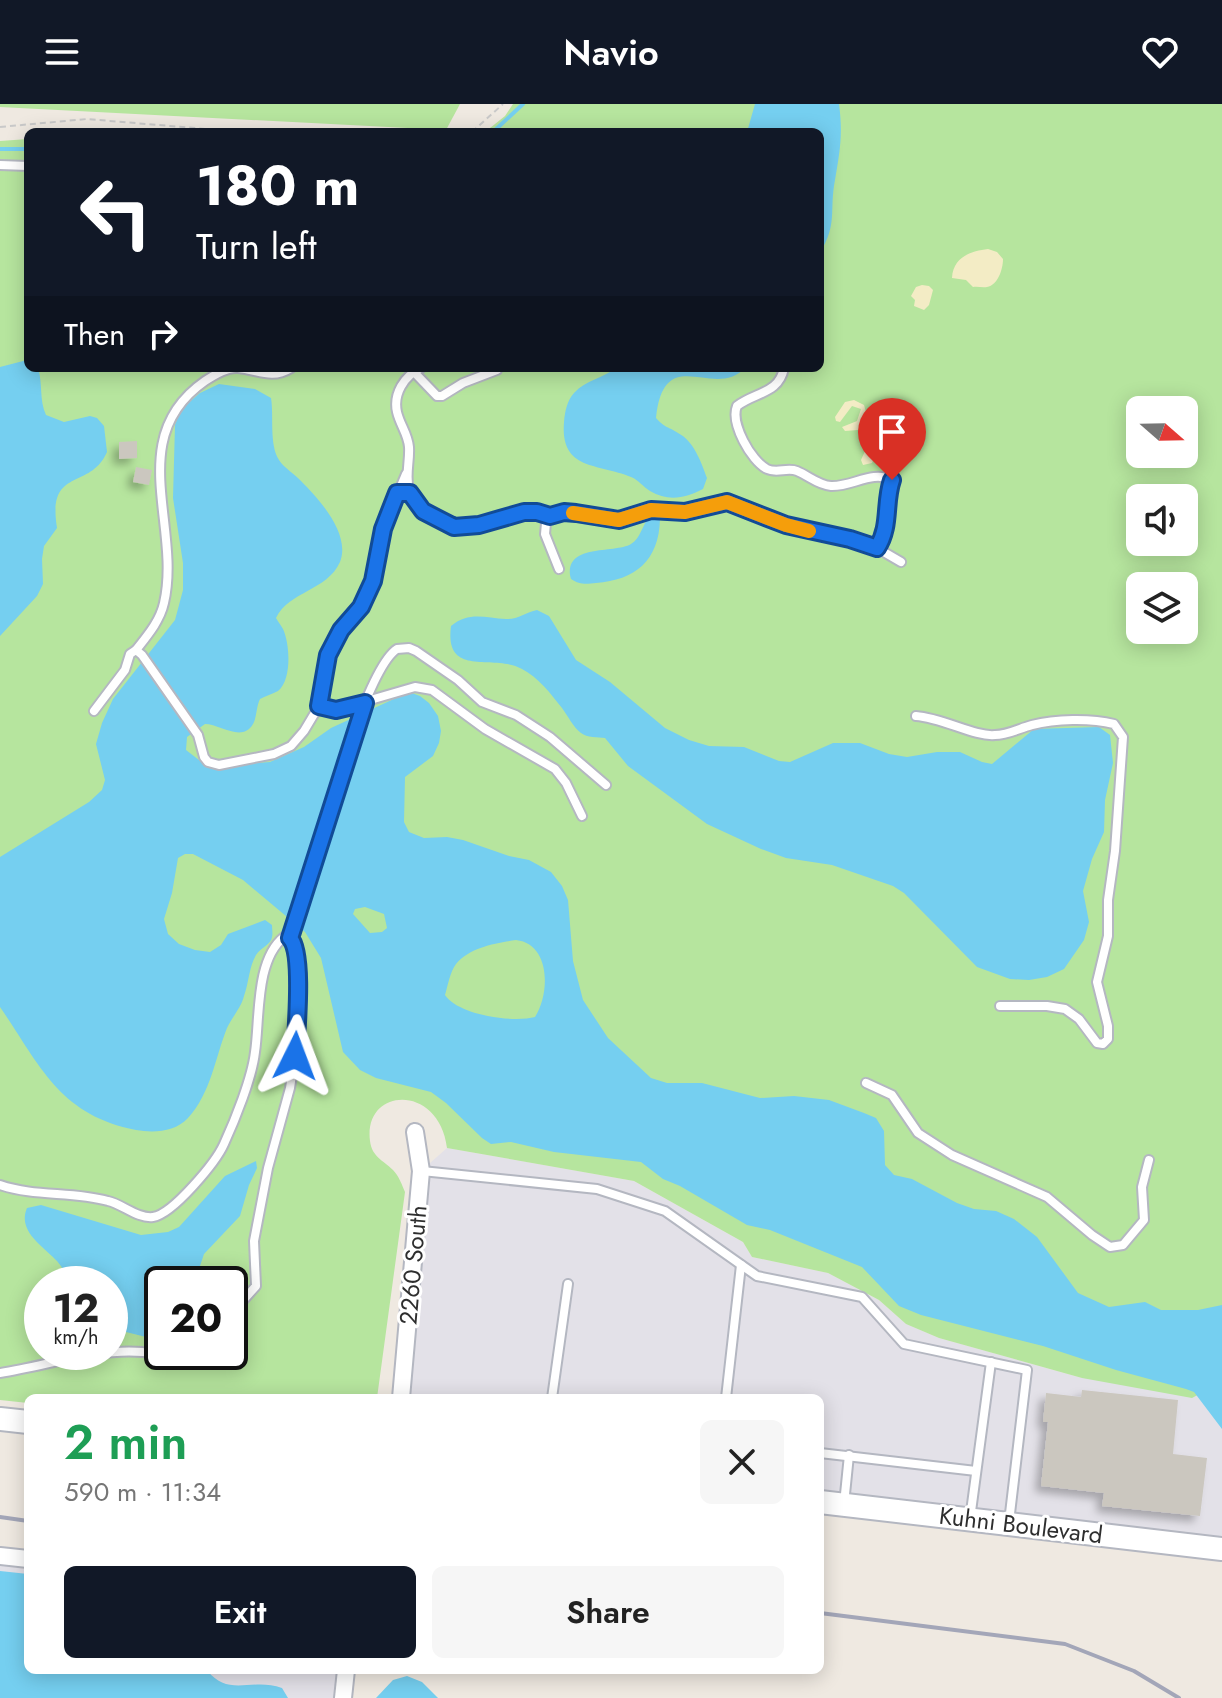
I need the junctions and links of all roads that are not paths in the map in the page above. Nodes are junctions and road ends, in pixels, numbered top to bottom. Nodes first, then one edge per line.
1 (0, 165) edge
2 (24, 166) edge
3 (212, 372) edge
4 (255, 372) edge
5 (282, 372) edge
6 (412, 372) edge
7 (417, 372) edge
8 (492, 372) edge
9 (783, 372) edge
10 (406, 474) junction
11 (397, 493) junction
12 (410, 493) junction
13 (550, 516) junction
14 (877, 548) junction
15 (901, 562) dead end
16 (559, 569) dead end
17 (139, 652) junction
18 (319, 706) junction
19 (363, 706) junction
20 (94, 711) dead end
21 (916, 716) dead end
22 (606, 785) dead end
23 (582, 816) dead end
24 (291, 933) junction
25 (1000, 1006) dead end
26 (866, 1083) dead end
27 (415, 1132) dead end
28 (1149, 1160) dead end
29 (421, 1171) junction
30 (0, 1185) edge
31 (741, 1265) junction
32 (568, 1284) dead end
33 (248, 1295) edge
34 (144, 1351) edge
35 (991, 1362) junction
36 (0, 1373) edge
37 (401, 1394) edge
38 (553, 1394) edge
39 (726, 1394) edge
40 (0, 1419) edge
41 (24, 1422) edge
42 (824, 1453) edge
43 (849, 1455) junction
44 (976, 1471) junction
45 (824, 1502) edge
46 (844, 1504) junction
47 (970, 1519) junction
48 (1009, 1524) junction
49 (1222, 1549) edge
50 (0, 1556) edge
51 (24, 1559) edge
52 (346, 1674) edge
53 (343, 1698) edge

1 - 2 lane
3 - 17 lane
4 - 5 lane
6 - 10 lane
7 - 8 lane
9 - 14 lane
10 - 11 lane
10 - 12 lane
11 - 12 lane
11 - 18 lane
12 - 13 lane
13 - 14 lane
13 - 16 lane
14 - 15 lane
17 - 18 lane
17 - 20 lane
18 - 19 lane
19 - 22 lane
19 - 23 lane
19 - 24 lane
21 - 25 lane
24 - 30 lane
24 - 33 lane
26 - 28 lane
27 - 29 street, 2260 South
29 - 31 lane
29 - 37 street, 2260 South
31 - 35 lane
31 - 39 lane
32 - 38 lane
34 - 36 lane
35 - 44 lane
35 - 48 lane
40 - 41 street
42 - 43 lane
43 - 44 lane
43 - 46 lane
44 - 47 lane
45 - 46 street, Kuhni Boulevard
46 - 47 street, Kuhni Boulevard
47 - 48 street, Kuhni Boulevard
48 - 49 street, Kuhni Boulevard
50 - 51 street
52 - 53 street

